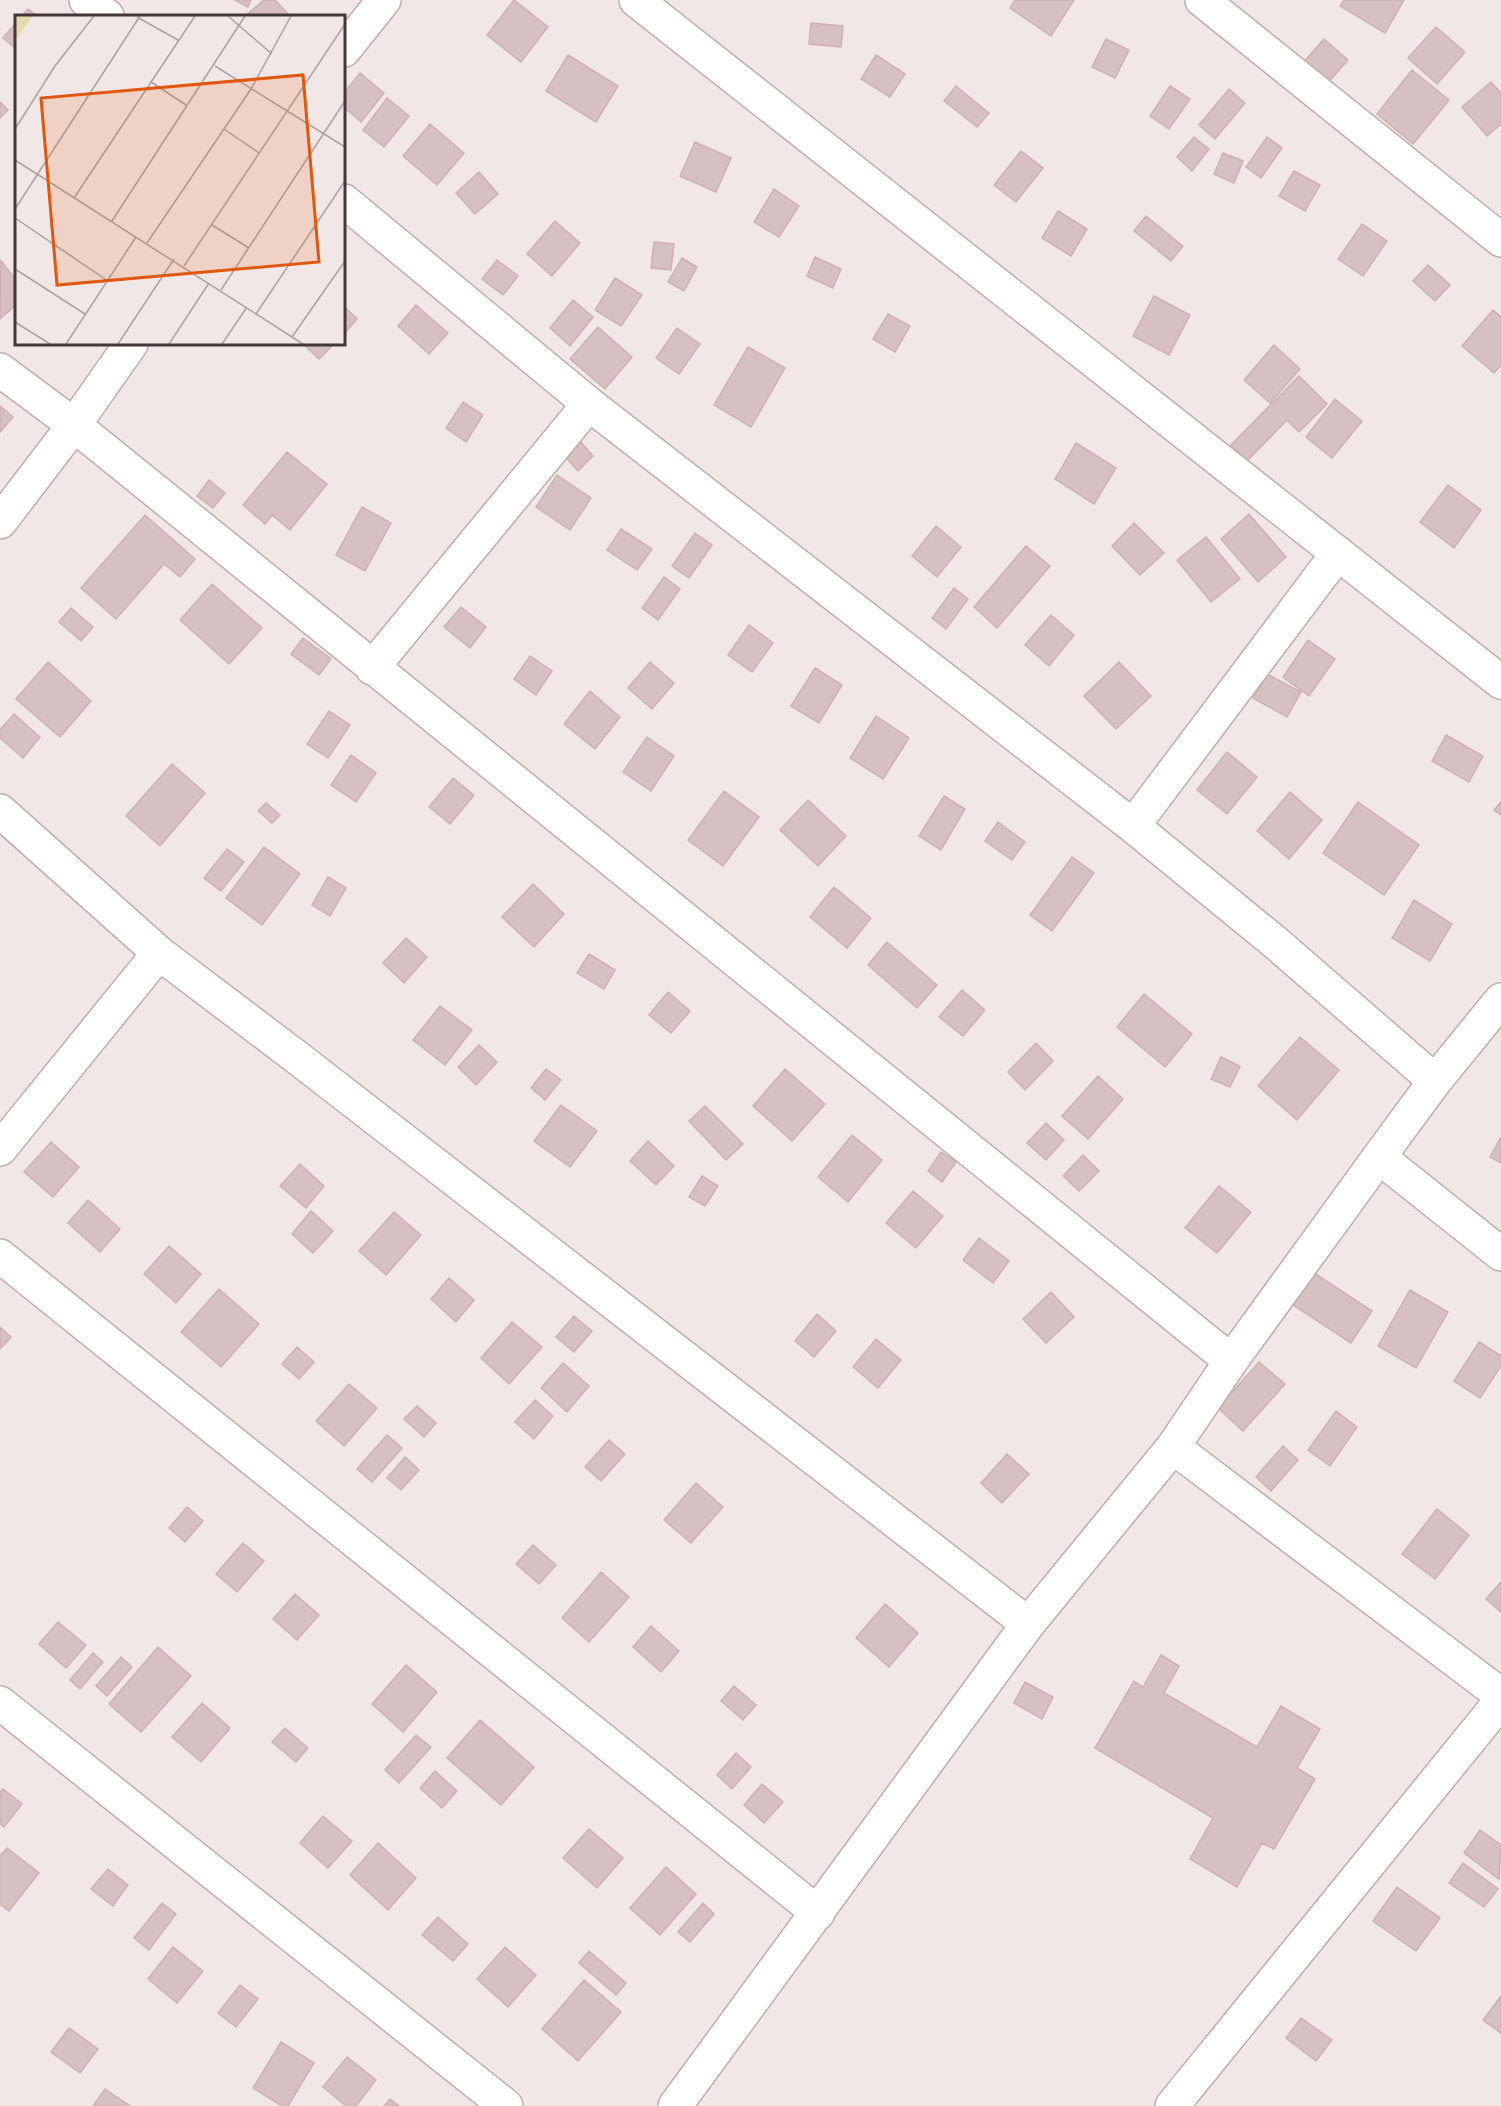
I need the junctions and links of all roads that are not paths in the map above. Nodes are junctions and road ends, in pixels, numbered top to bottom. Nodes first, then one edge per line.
1 (86, 0) edge
2 (384, 0) edge
3 (636, 0) edge
4 (1202, 0) edge
5 (106, 15) edge
6 (345, 49) edge
7 (345, 202) edge
8 (1501, 240) edge
9 (130, 345) edge
10 (0, 370) edge
11 (589, 404) junction
12 (74, 425) junction
13 (0, 522) edge
14 (1338, 554) junction
15 (372, 668) junction
16 (1501, 682) edge
17 (0, 811) edge
18 (1132, 826) junction
19 (159, 953) junction
20 (1501, 1000) edge
21 (1435, 1081) junction
22 (0, 1149) edge
23 (1378, 1157) junction
24 (1501, 1254) edge
25 (0, 1256) edge
26 (1231, 1361) junction
27 (1173, 1447) junction
28 (1028, 1624) junction
29 (1501, 1695) edge
30 (1501, 1701) edge
31 (0, 1703) edge
32 (818, 1913) junction
33 (506, 2106) edge
34 (675, 2106) edge
35 (1172, 2106) edge

1 - 5 street
2 - 6 street
3 - 14 street
4 - 8 street
7 - 11 street
9 - 12 street
10 - 12 street
11 - 15 street
11 - 18 street
12 - 13 street
12 - 15 street
14 - 16 street
14 - 18 street
15 - 26 street
17 - 19 street
18 - 21 street
19 - 22 street
19 - 28 street
20 - 21 street
21 - 23 street
23 - 24 street
23 - 26 street
25 - 32 street
26 - 27 street
27 - 28 street
27 - 29 street
28 - 32 street
30 - 35 street
31 - 33 street
32 - 34 street

